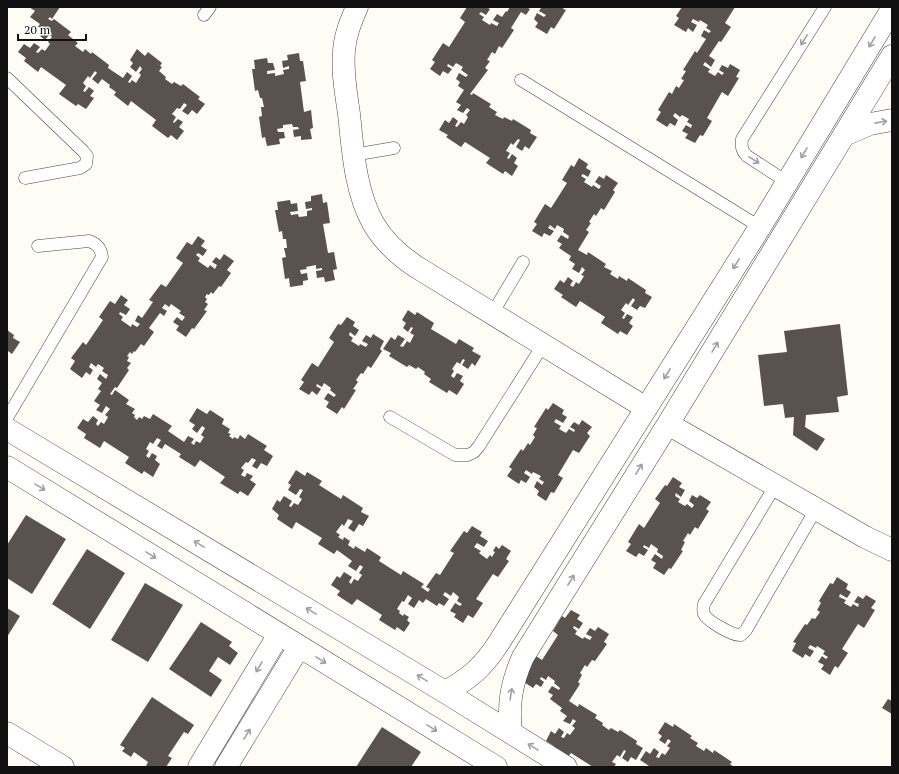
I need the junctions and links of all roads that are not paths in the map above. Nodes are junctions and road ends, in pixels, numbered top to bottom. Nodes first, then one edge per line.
1 (357, 7) edge
2 (825, 7) edge
3 (892, 9) edge
4 (892, 56) edge
5 (7, 78) edge
6 (521, 80) dead end
7 (892, 120) edge
8 (844, 136) junction
9 (394, 148) dead end
10 (353, 155) junction
11 (25, 178) dead end
12 (787, 182) junction
13 (760, 227) junction
14 (38, 246) dead end
15 (523, 262) dead end
16 (492, 314) junction
17 (543, 345) junction
18 (646, 408) junction
19 (390, 417) dead end
20 (7, 418) edge
21 (668, 424) junction
22 (7, 429) edge
23 (7, 467) edge
24 (776, 486) junction
25 (816, 509) junction
26 (891, 549) edge
27 (519, 611) junction
28 (542, 626) junction
29 (279, 634) junction
30 (299, 646) junction
31 (445, 692) junction
32 (7, 733) edge
33 (511, 733) junction
34 (63, 767) edge
35 (199, 767) edge
36 (226, 767) edge
37 (496, 767) edge
38 (566, 767) edge

1 - 10 street
2 -> 12 lane
3 -> 12 street
4 - 8 street
5 - 11 lane
6 - 13 lane
8 -> 7 street
21 -> 8 street
9 - 10 lane
10 - 16 street
12 - 13 street
13 -> 18 street
14 - 20 lane
15 - 16 lane
16 - 17 street
17 - 18 street
17 - 19 lane
18 - 27 street
21 - 24 street
28 -> 21 street
31 -> 22 street
23 -> 29 street
24 - 25 street
24 - 25 lane
25 - 26 street
27 - 28 street
27 - 31 street
33 -> 28 street
29 - 30 street
29 -> 35 street
36 -> 30 street
30 -> 37 street
31 - 33 street
32 - 34 street
38 -> 33 street

